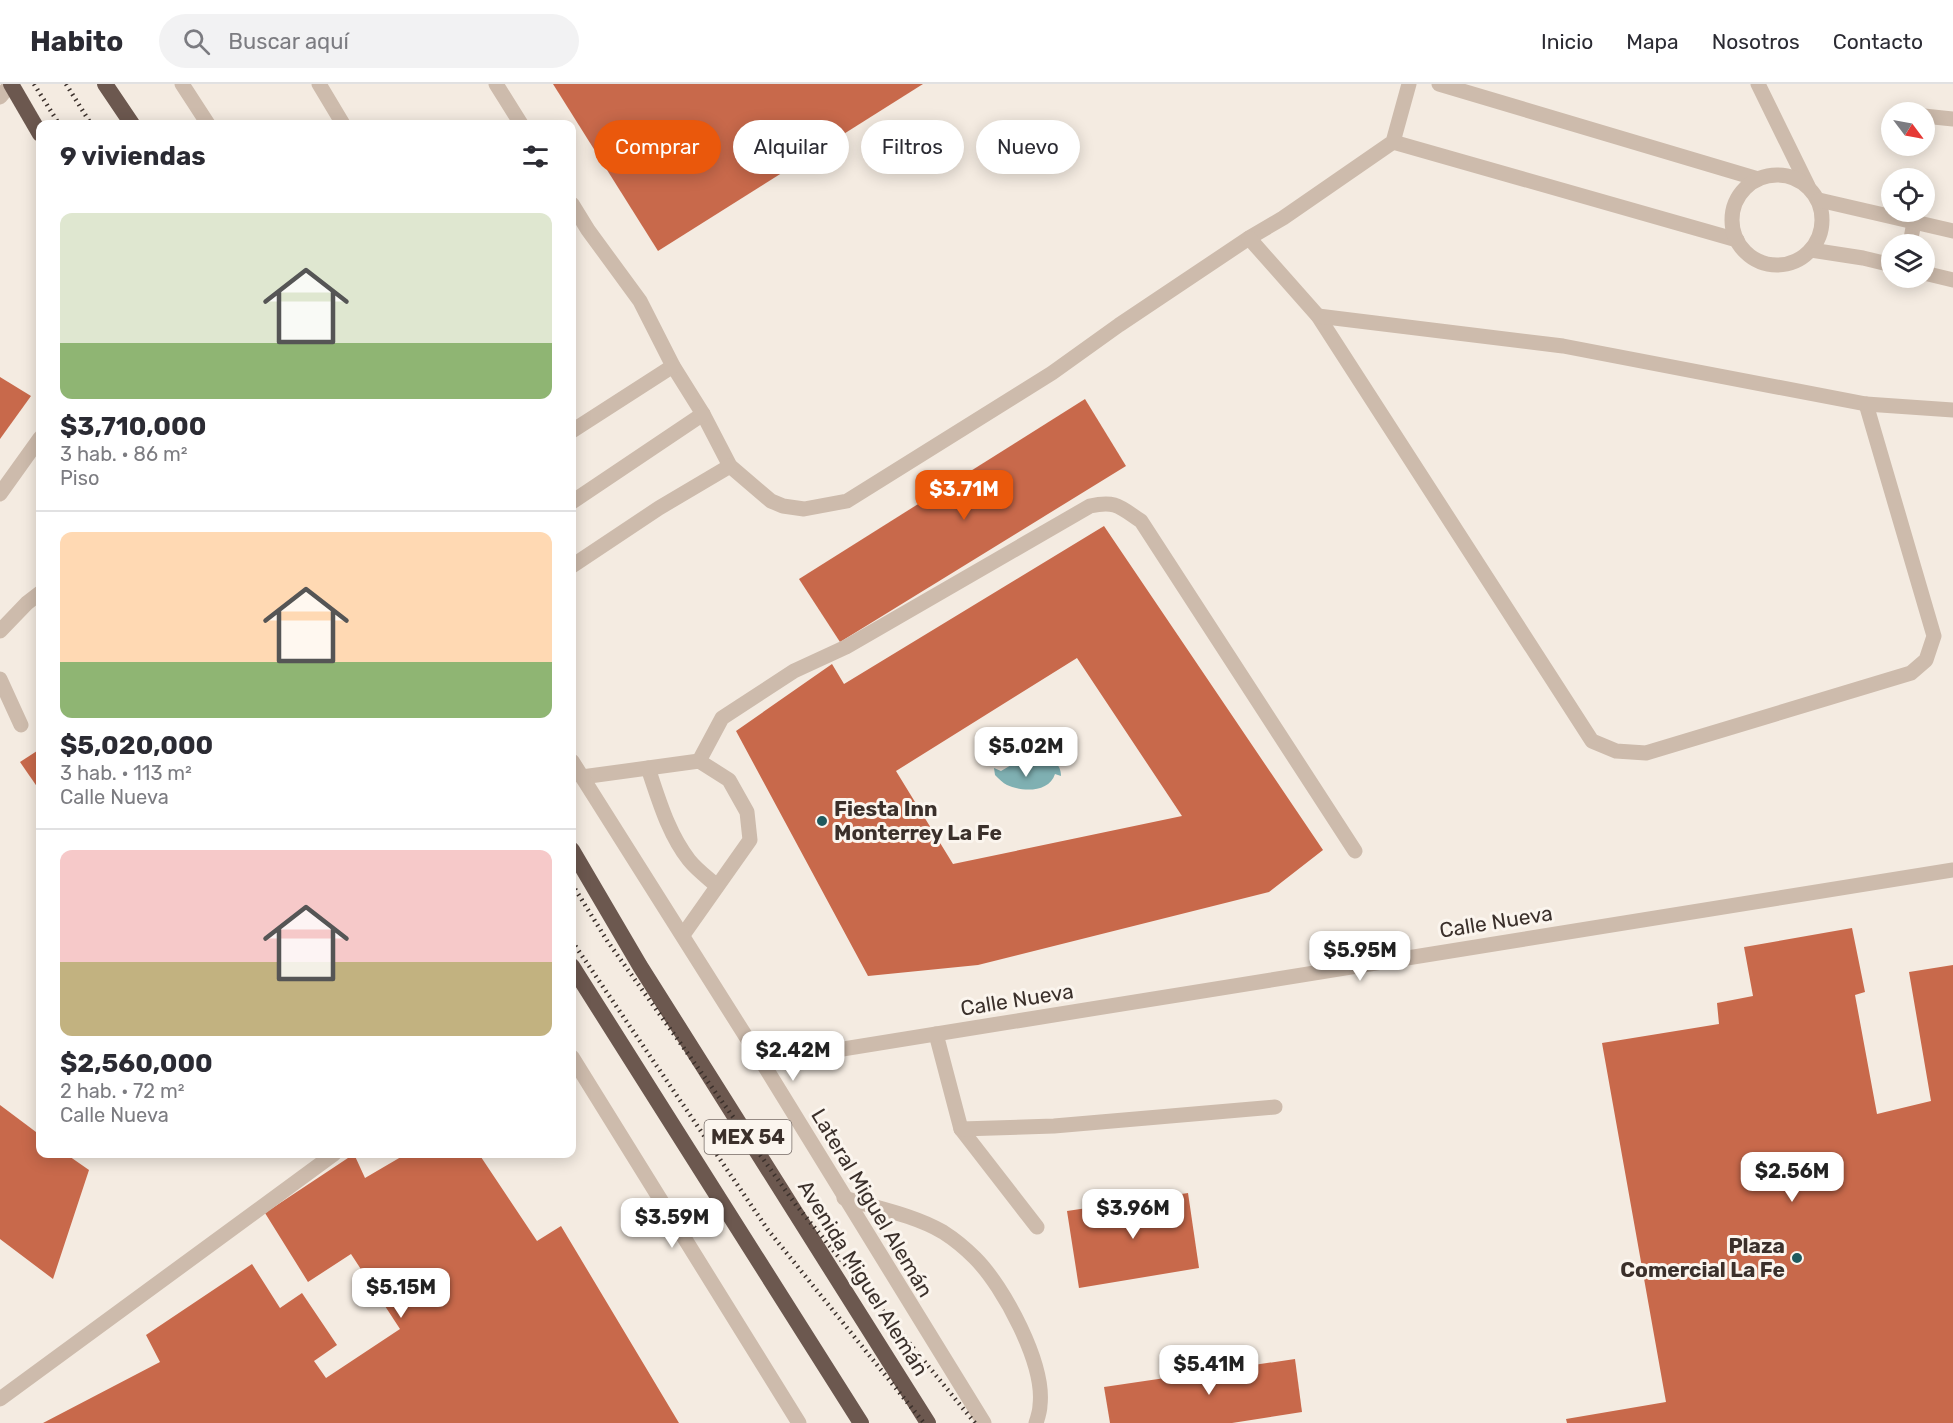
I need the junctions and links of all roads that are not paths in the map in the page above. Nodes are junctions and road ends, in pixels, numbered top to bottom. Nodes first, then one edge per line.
1 (11, 84) edge
2 (105, 84) edge
3 (182, 84) edge
4 (319, 84) edge
5 (496, 84) edge
6 (1409, 84) edge
7 (1439, 84) edge
8 (1758, 84) edge
9 (0, 97) edge
10 (1935, 117) edge
11 (1953, 119) edge
12 (129, 120) edge
13 (205, 120) edge
14 (341, 120) edge
15 (518, 120) edge
16 (36, 127) edge
17 (1393, 142) junction
18 (1758, 179) junction
19 (1808, 186) junction
20 (1819, 200) junction
21 (576, 210) edge
22 (1881, 214) edge
23 (1914, 222) joint
24 (1953, 231) edge
25 (1912, 234) edge
26 (1249, 238) junction
27 (1737, 240) junction
28 (1811, 250) junction
29 (1881, 262) edge
30 (1935, 276) edge
31 (1953, 280) edge
32 (1318, 316) junction
33 (673, 366) junction
34 (1866, 404) junction
35 (1953, 410) edge
36 (704, 414) junction
37 (576, 428) edge
38 (36, 444) edge
39 (730, 466) junction
40 (0, 494) edge
41 (576, 499) edge
42 (576, 563) edge
43 (36, 596) edge
44 (0, 631) edge
45 (0, 679) edge
46 (21, 725) dead end
47 (699, 761) junction
48 (576, 767) edge
49 (648, 768) junction
50 (582, 777) junction
51 (1355, 851) dead end
52 (576, 857) edge
53 (1953, 870) edge
54 (717, 886) junction
55 (683, 935) junction
56 (576, 972) edge
57 (936, 1034) junction
58 (762, 1062) junction
59 (576, 1063) edge
60 (1275, 1107) dead end
61 (962, 1130) junction
62 (329, 1158) edge
63 (844, 1198) junction
64 (1037, 1227) dead end
65 (0, 1399) edge
66 (799, 1423) edge
67 (861, 1423) edge
68 (928, 1423) edge
69 (984, 1423) edge
70 (1036, 1423) edge

1 - 9 street
1 - 16 highway
2 - 12 highway
3 - 13 street
4 - 14 street
5 - 15 street
6 - 17 street
7 - 18 street
8 - 19 street
10 - 11 street
17 - 26 street
17 - 27 street
18 - 19 street
18 - 27 street
19 - 20 street
20 - 22 street
20 - 28 street
21 - 33 street
23 - 24 street
23 - 25 street
26 - 32 street
26 - 39 street
27 - 28 street
28 - 29 street
30 - 31 street
32 - 34 street
32 - 34 street
33 - 36 street
33 - 37 street
34 - 35 street
36 - 39 street
36 - 41 street
38 - 40 street
39 - 42 street
43 - 44 street
45 - 46 street
47 - 49 street
47 - 51 street
47 - 54 street
48 - 50 street, Lateral Miguel Alemán
49 - 50 street
49 - 54 street
50 - 55 street, Lateral Miguel Alemán
52 - 68 highway, Avenida Miguel Alemán / MEX 54
53 - 57 street, Calle Nueva
54 - 55 street
55 - 58 street, Lateral Miguel Alemán
56 - 67 highway, MEX 54
57 - 58 street, Calle Nueva
57 - 61 street
58 - 63 street, Lateral Miguel Alemán
59 - 66 street
60 - 61 street
61 - 64 street
62 - 65 street
63 - 69 street, Lateral Miguel Alemán
63 - 70 street

